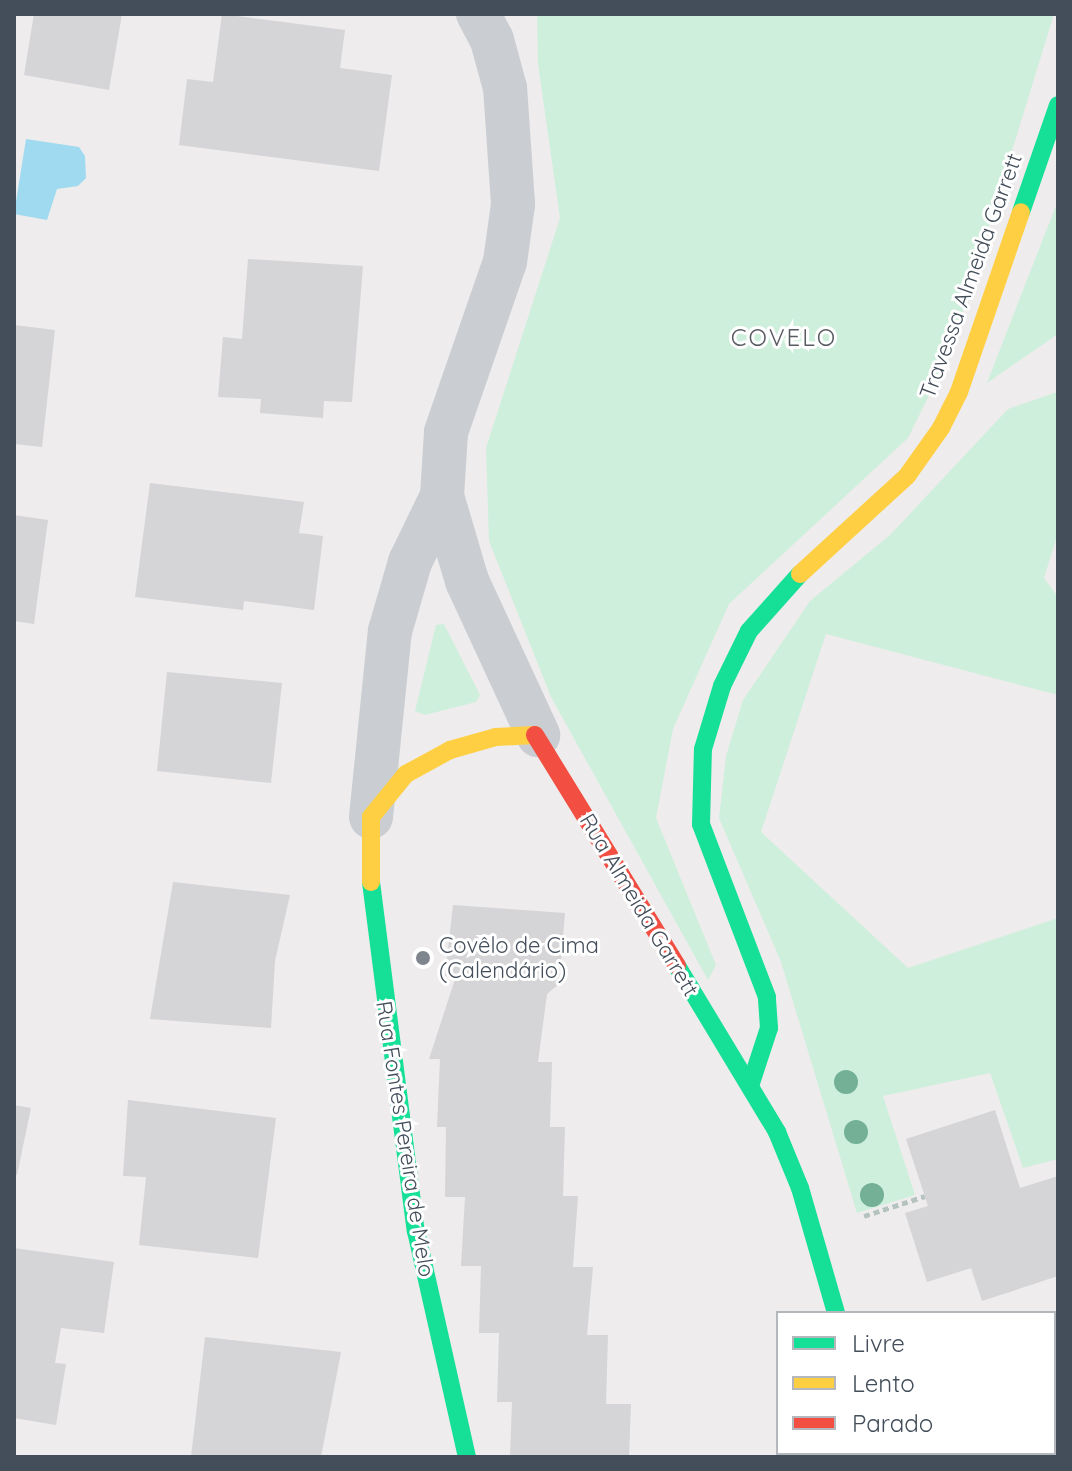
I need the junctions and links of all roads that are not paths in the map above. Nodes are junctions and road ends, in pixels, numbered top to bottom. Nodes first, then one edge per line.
1 (478, 14) edge
2 (1058, 105) edge
3 (442, 496) junction
4 (538, 735) junction
5 (371, 817) junction
6 (751, 1083) junction
7 (835, 1311) edge
8 (467, 1457) edge

1 - 3 street, Rua Fontes Pereira de Melo
2 - 6 street, Travessa Almeida Garrett
3 - 4 street, Rua Almeida Garrett
3 - 5 street, Rua Fontes Pereira de Melo
4 - 5 street
4 - 6 street, Rua Almeida Garrett
5 - 8 street, Rua Fontes Pereira de Melo
6 - 7 street, Rua Almeida Garrett

